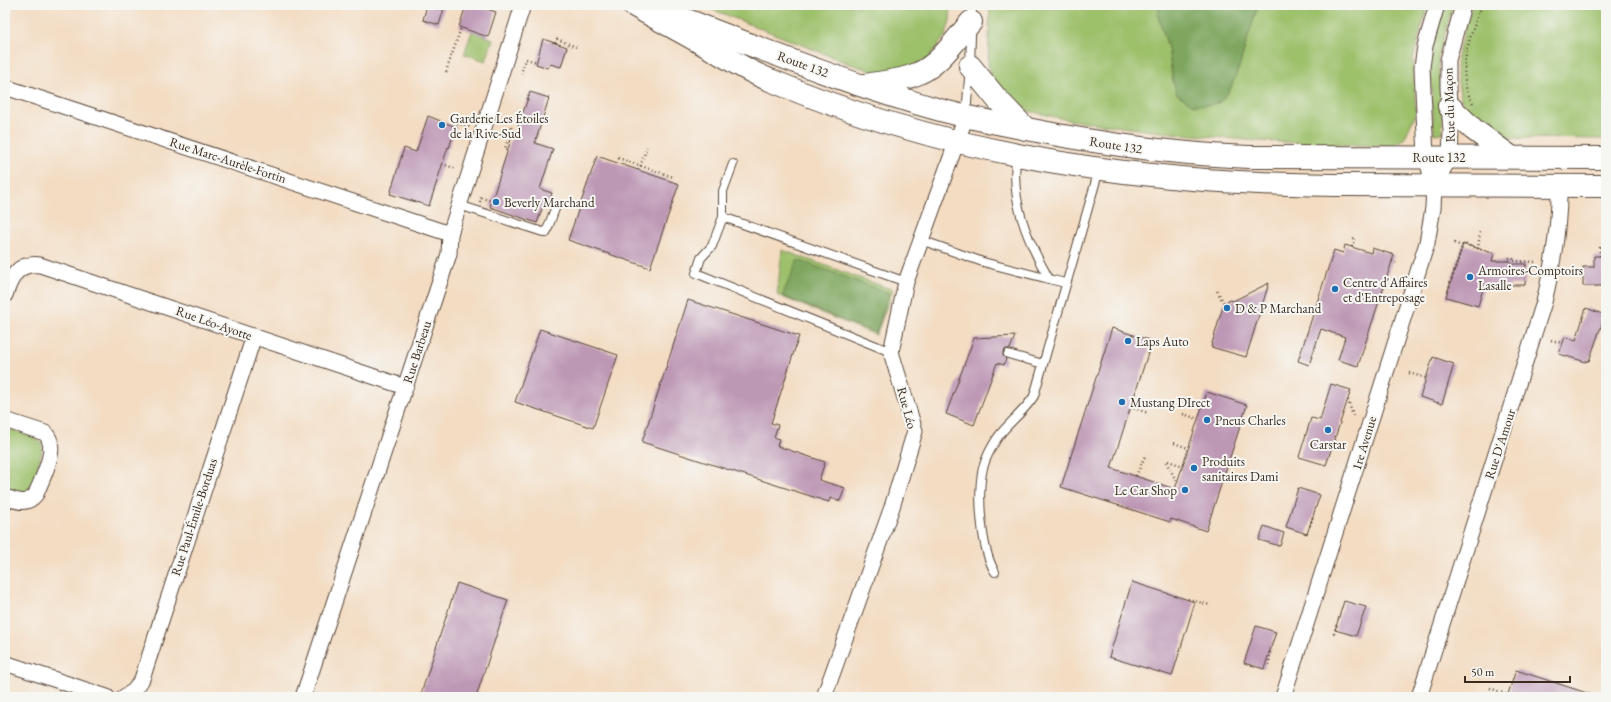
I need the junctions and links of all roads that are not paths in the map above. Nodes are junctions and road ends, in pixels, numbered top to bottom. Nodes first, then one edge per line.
1 (523, 5) edge
2 (633, 5) edge
3 (647, 5) edge
4 (1437, 5) edge
5 (1463, 5) edge
6 (972, 13) edge
7 (970, 66) junction
8 (862, 86) junction
9 (5, 87) edge
10 (1449, 106) junction
11 (966, 116) junction
12 (1026, 129) junction
13 (957, 140) junction
14 (1017, 155) junction
15 (1426, 157) junction
16 (1450, 157) junction
17 (1511, 157) junction
18 (1606, 158) edge
19 (733, 164) dead end
20 (1099, 169) junction
21 (1434, 186) junction
22 (1558, 186) junction
23 (1606, 186) edge
24 (459, 205) junction
25 (556, 206) dead end
26 (724, 217) junction
27 (450, 234) junction
28 (921, 240) junction
29 (1049, 279) junction
30 (906, 282) junction
31 (1066, 283) junction
32 (5, 295) edge
33 (254, 336) junction
34 (892, 352) junction
35 (1008, 354) dead end
36 (1043, 364) junction
37 (405, 387) junction
38 (5, 420) edge
39 (5, 497) edge
40 (995, 572) dead end
41 (5, 663) edge
42 (127, 696) edge
43 (107, 697) edge
44 (304, 697) edge
45 (824, 697) edge
46 (1283, 697) edge
47 (1419, 697) edge

1 - 24 street, Rue Barbeau
2 - 13 highway, Route 132
3 - 8 highway, Route 132
4 - 15 street, Rue du Maçon
5 - 10 street, Rue du Maçon
6 - 7 lane
6 - 8 highway
7 - 11 lane
7 - 12 highway
8 - 11 highway, Route 132
9 - 27 street, Rue Marc-Aurèle-Fortin
10 - 16 street, Rue du Maçon
10 - 17 highway
11 - 12 highway, Route 132
11 - 13 street, Rue Léo
12 - 15 highway, Route 132
13 - 14 highway, Route 132
13 - 28 street, Rue Léo
14 - 20 highway, Route 132
14 - 29 lane
15 - 16 highway, Route 132
15 - 21 street, Rue du Maçon
16 - 17 highway, Route 132
16 - 21 street, Rue du Maçon
17 - 18 highway, Route 132
19 - 26 lane
20 - 21 highway, Route 132
20 - 31 lane
21 - 22 highway, Route 132
21 - 46 street, 1re Avenue
22 - 23 highway, Route 132
22 - 47 street, Rue D'Amour
24 - 25 lane
24 - 27 street, Rue Barbeau
26 - 30 lane
26 - 34 lane
27 - 37 street, Rue Barbeau
28 - 29 lane
28 - 30 street, Rue Léo
29 - 31 lane
30 - 34 street, Rue Léo
31 - 36 lane
32 - 33 street, Rue Léo-Ayotte
33 - 37 street, Rue Léo-Ayotte
33 - 42 street, Rue Paul-Émile-Borduas
34 - 45 street, Rue Léo
35 - 36 lane
36 - 40 lane
37 - 44 street, Rue Barbeau
38 - 39 street
41 - 43 street

